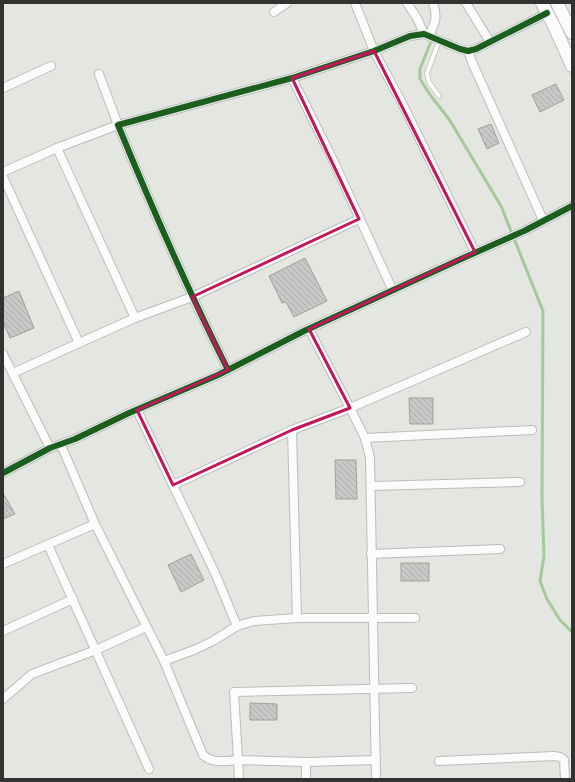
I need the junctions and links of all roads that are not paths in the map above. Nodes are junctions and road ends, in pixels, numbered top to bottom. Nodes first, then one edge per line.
1 (287, 3) edge
2 (354, 3) edge
3 (407, 3) edge
4 (433, 3) edge
5 (466, 3) edge
6 (557, 3) edge
7 (544, 8) edge
8 (274, 12) dead end
9 (572, 33) edge
10 (432, 37) junction
11 (490, 42) junction
12 (374, 51) junction
13 (468, 51) junction
14 (51, 66) dead end
15 (572, 66) edge
16 (99, 74) dead end
17 (292, 78) junction
18 (3, 88) edge
19 (439, 96) dead end
20 (118, 125) junction
21 (57, 148) junction
22 (3, 172) edge
23 (3, 176) edge
24 (572, 206) edge
25 (359, 219) junction
26 (543, 220) junction
27 (475, 252) junction
28 (393, 291) junction
29 (192, 297) junction
30 (135, 318) junction
31 (309, 329) junction
32 (526, 332) dead end
33 (79, 343) junction
34 (3, 354) edge
35 (228, 370) junction
36 (13, 373) junction
37 (350, 408) junction
38 (137, 410) junction
39 (292, 430) junction
40 (532, 430) dead end
41 (365, 438) junction
42 (60, 445) junction
43 (50, 448) junction
44 (3, 473) edge
45 (520, 482) dead end
46 (173, 485) junction
47 (371, 486) junction
48 (95, 524) junction
49 (48, 545) junction
50 (500, 549) dead end
51 (371, 554) junction
52 (3, 564) edge
53 (73, 599) junction
54 (297, 618) junction
55 (415, 618) dead end
56 (372, 619) junction
57 (237, 626) junction
58 (146, 627) junction
59 (3, 631) edge
60 (96, 650) junction
61 (164, 661) junction
62 (412, 688) dead end
63 (374, 690) junction
64 (3, 699) edge
65 (238, 760) junction
66 (376, 760) junction
67 (306, 762) junction
68 (439, 762) dead end
69 (149, 769) dead end
70 (239, 779) edge
71 (306, 779) edge
72 (376, 779) edge
73 (565, 779) edge

1 - 8 street
2 - 12 street
3 - 10 street
4 - 10 street
5 - 11 street
6 - 9 main road
7 - 11 street
7 - 15 main road
10 - 12 street
10 - 13 street
10 - 19 lane
11 - 13 street
12 - 17 street
12 - 27 street
13 - 26 street
14 - 18 street
16 - 20 street
17 - 20 street
17 - 25 street
20 - 21 street
20 - 29 street
21 - 22 street
21 - 30 street
23 - 33 street
24 - 26 street
25 - 28 street
25 - 29 street
26 - 27 street
27 - 28 street
28 - 31 street
29 - 30 street
29 - 35 street
30 - 33 street
31 - 35 street
31 - 37 street
32 - 37 street
33 - 36 street
34 - 36 street
35 - 38 street
36 - 43 street
37 - 39 street
37 - 41 street
38 - 42 street
38 - 46 street
39 - 46 street
39 - 54 street
40 - 41 street
41 - 47 street
42 - 43 street
42 - 48 street
43 - 44 street
45 - 47 street
46 - 57 street
47 - 51 street
48 - 49 street
48 - 58 street
49 - 52 street
49 - 53 street
50 - 51 street
51 - 56 street
53 - 59 street
53 - 60 street
54 - 56 street
54 - 57 street
55 - 56 street
56 - 63 street
57 - 61 street
58 - 60 street
58 - 61 street
60 - 64 street
60 - 69 street
61 - 65 street
62 - 63 street
63 - 65 street
63 - 66 street
65 - 67 street
65 - 70 street
66 - 67 street
66 - 72 street
67 - 71 street
68 - 73 street

